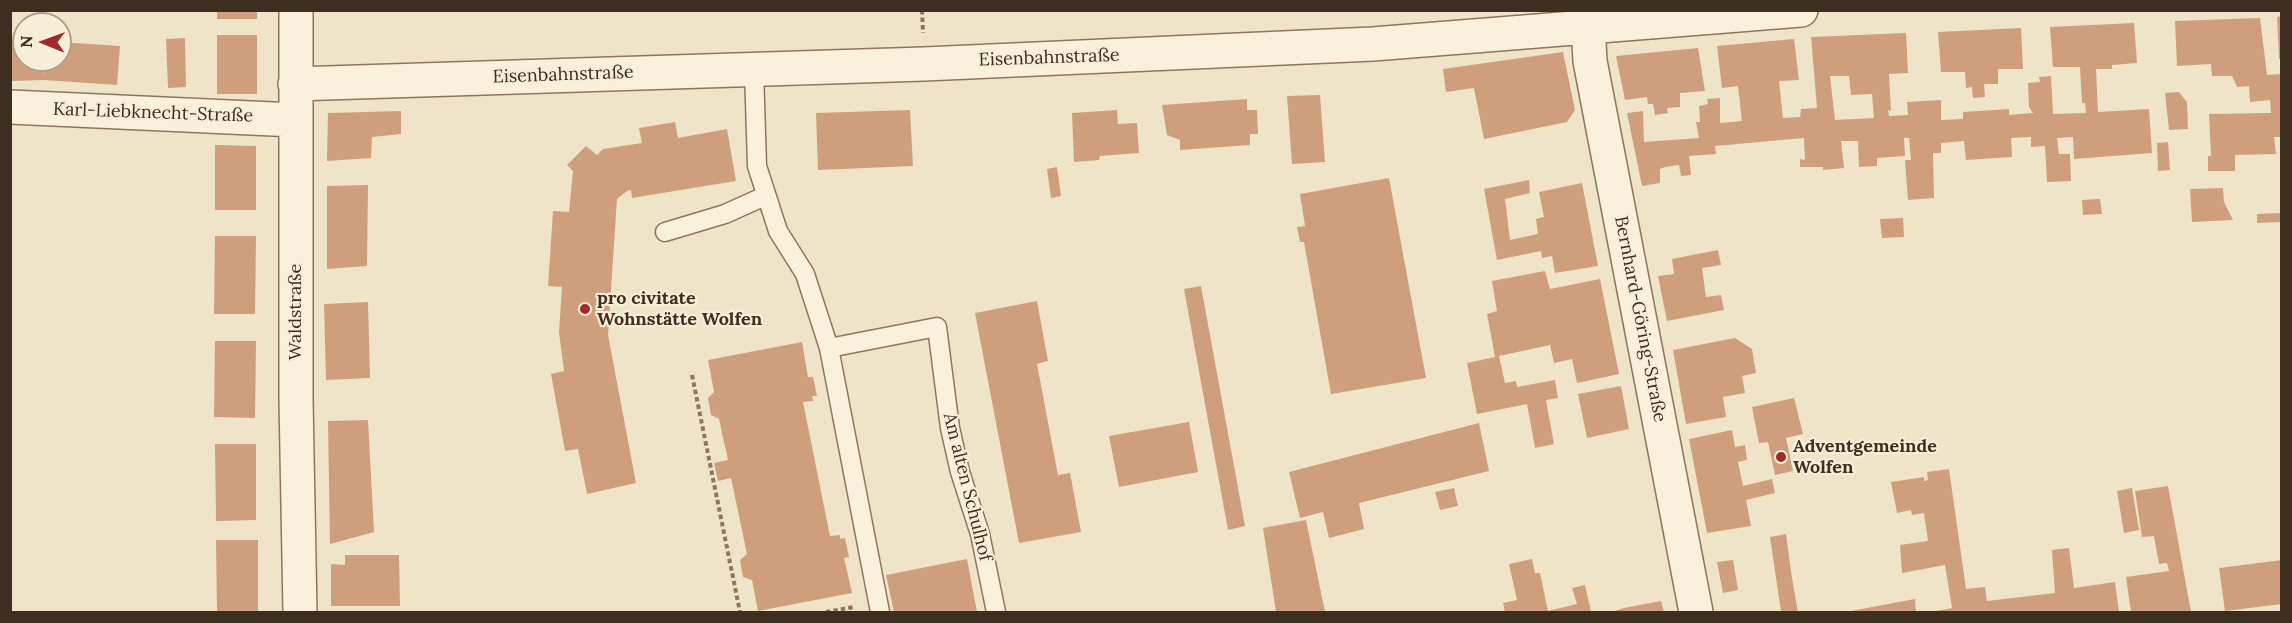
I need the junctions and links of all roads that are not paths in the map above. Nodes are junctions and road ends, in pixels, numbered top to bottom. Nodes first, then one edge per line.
1 (296, 10) edge
2 (1801, 10) edge
3 (1588, 25) junction
4 (754, 69) junction
5 (295, 84) junction
6 (10, 107) edge
7 (295, 120) junction
8 (765, 196) junction
9 (665, 232) dead end
10 (830, 348) junction
11 (300, 612) edge
12 (880, 612) edge
13 (996, 612) edge
14 (1696, 612) edge

1 - 5 street, Waldstraße
2 - 3 street, Eisenbahnstraße
3 - 4 street, Eisenbahnstraße
3 - 14 street, Bernhard-Göring-Straße
4 - 5 street, Eisenbahnstraße
4 - 8 lane
5 - 7 street, Waldstraße
6 - 7 street, Karl-Liebknecht-Straße
7 - 11 street, Waldstraße
8 - 9 lane
8 - 10 lane
10 - 12 lane
10 - 13 lane, Am alten Schulhof

